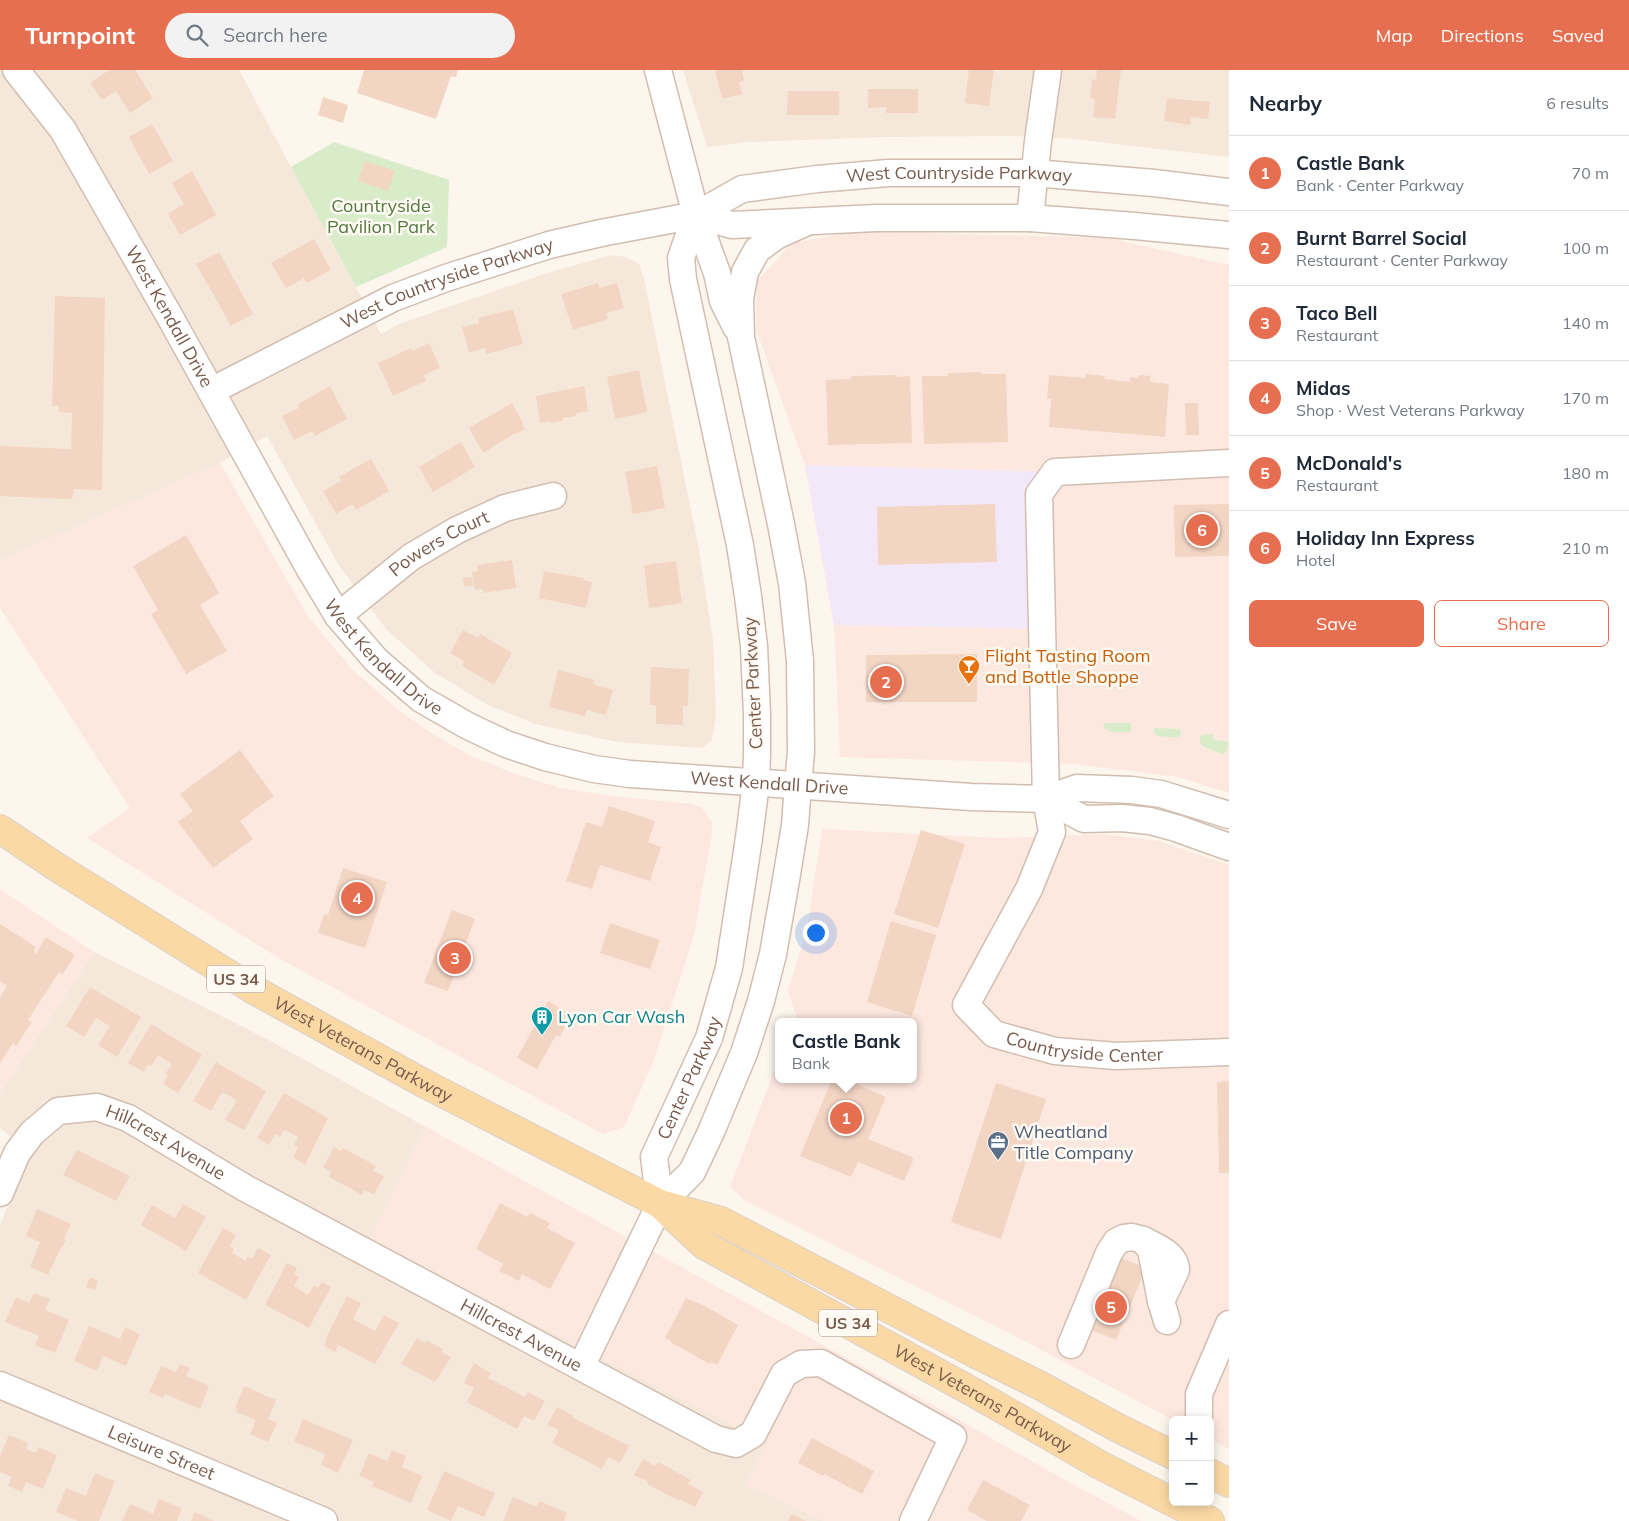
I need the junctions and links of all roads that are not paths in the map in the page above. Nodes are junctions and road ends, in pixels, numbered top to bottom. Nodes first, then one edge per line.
1 (16, 70) edge
2 (658, 70) edge
3 (1048, 70) edge
4 (1034, 173) junction
5 (1229, 192) edge
6 (696, 215) junction
7 (1030, 218) junction
8 (807, 222) junction
9 (1229, 235) edge
10 (741, 337) junction
11 (211, 391) junction
12 (1229, 464) edge
13 (553, 496) dead end
14 (338, 616) junction
15 (756, 783) junction
16 (798, 785) junction
17 (1046, 798) junction
18 (1229, 815) edge
19 (0, 829) edge
20 (1229, 847) edge
21 (1229, 1052) edge
22 (0, 1193) edge
23 (660, 1204) junction
24 (1164, 1311) dead end
25 (1229, 1324) edge
26 (1071, 1345) dead end
27 (581, 1367) junction
28 (0, 1385) edge
29 (1198, 1416) dead end
30 (1169, 1453) edge
31 (1214, 1475) edge
32 (1229, 1483) edge
33 (324, 1521) edge
34 (912, 1521) edge
35 (1210, 1521) edge

1 - 11 street, West Kendall Drive
2 - 6 street
3 - 4 street
4 - 5 street, West Countryside Parkway
4 - 6 street, West Countryside Parkway
4 - 7 street
6 - 8 street, West Countryside Parkway
6 - 10 street
6 - 11 street, West Countryside Parkway
6 - 15 street, Center Parkway
7 - 8 street, West Countryside Parkway
7 - 9 street, West Countryside Parkway
8 - 10 street
10 - 16 street
11 - 14 street, West Kendall Drive
12 - 17 street, Countryside Center
13 - 14 street, Powers Court
14 - 15 street, West Kendall Drive
15 - 16 street, West Kendall Drive
15 - 23 street, Center Parkway
16 - 17 street, West Kendall Drive
16 - 23 street
17 - 18 street, West Kendall Drive
17 - 20 street, West Kendall Drive
17 - 21 street, Countryside Center
19 - 23 main road, West Veterans Parkway / US 34
22 - 27 street, Hillcrest Avenue
23 - 27 street
23 - 30 main road, West Veterans Parkway / US 34
23 - 35 main road, West Veterans Parkway / US 34
24 - 26 street
25 - 29 street
27 - 34 street, Hillcrest Avenue
28 - 33 street, Leisure Street
31 - 32 main road

